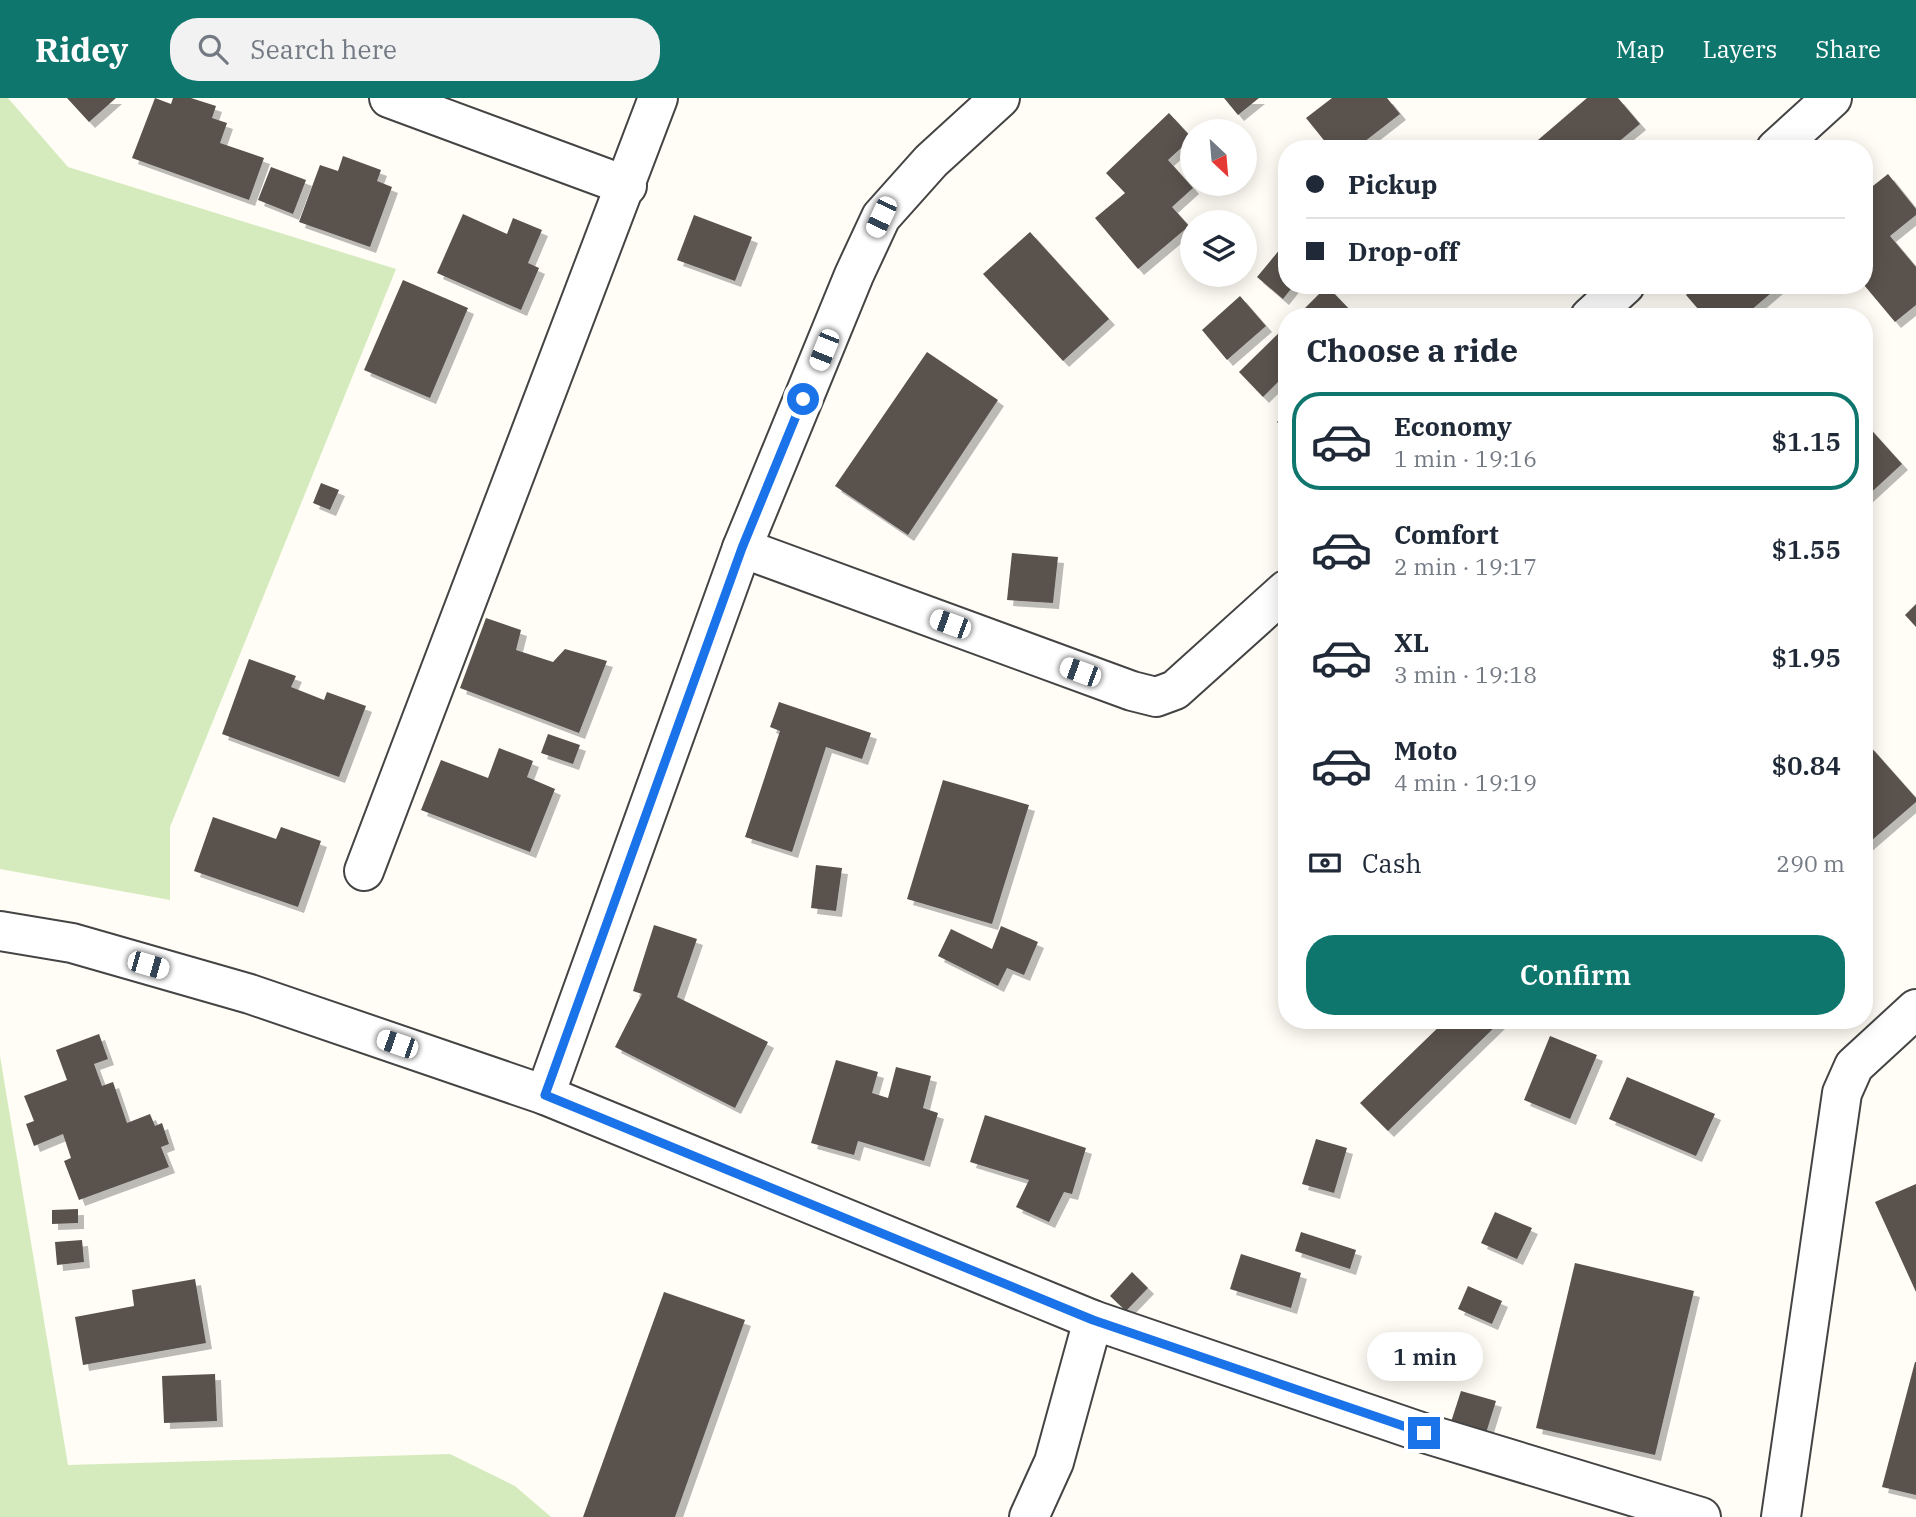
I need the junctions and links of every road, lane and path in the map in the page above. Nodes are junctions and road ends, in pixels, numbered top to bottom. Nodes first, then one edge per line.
1 (389, 98) edge
2 (658, 98) edge
3 (1000, 98) edge
4 (1832, 98) edge
5 (1786, 140) edge
6 (627, 186) junction
7 (1615, 294) edge
8 (1600, 308) edge
9 (742, 548) junction
10 (1278, 597) edge
11 (364, 871) dead end
12 (0, 931) edge
13 (1916, 1009) edge
14 (545, 1095) junction
15 (1093, 1320) junction
16 (1029, 1517) edge
17 (1701, 1517) edge
18 (1781, 1517) edge

1 - 6 street
2 - 6 street
3 - 9 street
4 - 5 street
6 - 11 street
7 - 8 street
9 - 10 street
9 - 14 street
12 - 14 street
13 - 18 street
14 - 15 street
15 - 16 street
15 - 17 street

